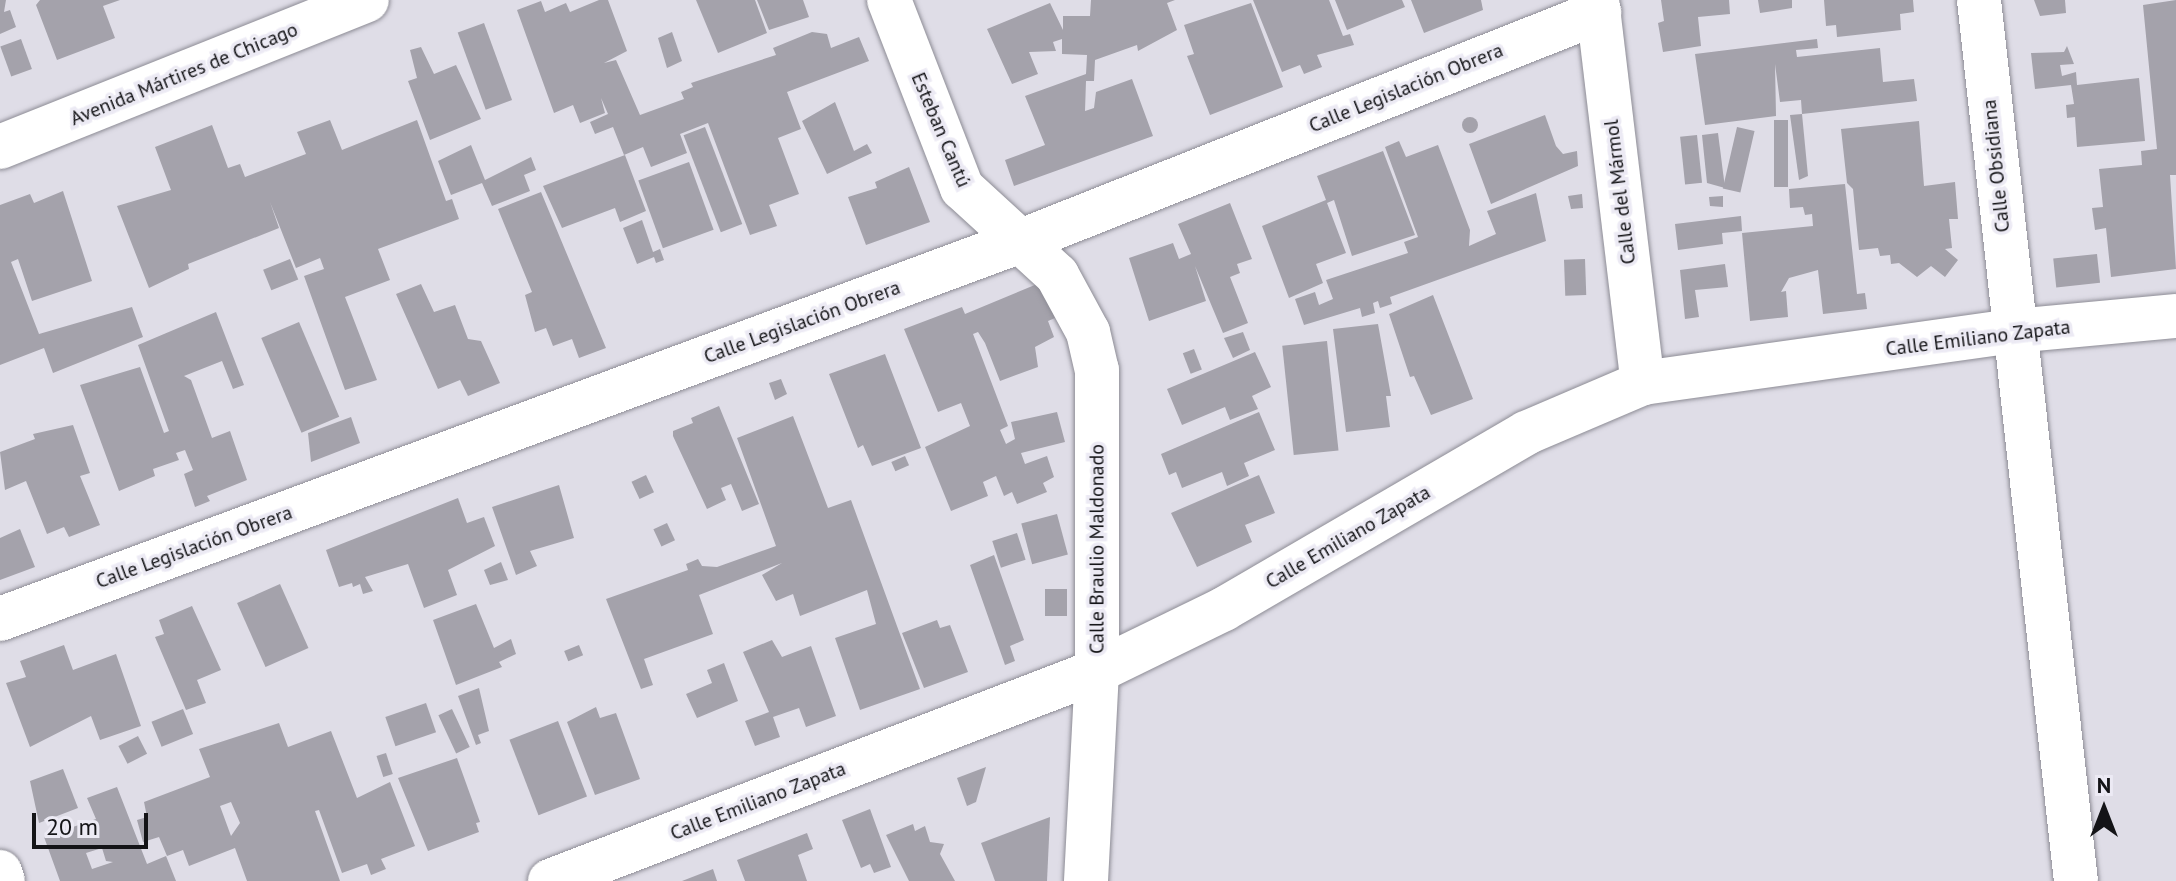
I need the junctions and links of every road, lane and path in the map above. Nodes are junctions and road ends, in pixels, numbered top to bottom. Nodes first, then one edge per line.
1 (367, 0) edge
2 (889, 0) edge
3 (1979, 0) edge
4 (1598, 6) edge
5 (0, 147) edge
6 (1021, 241) junction
7 (2176, 316) edge
8 (2013, 331) junction
9 (1643, 383) junction
10 (0, 619) edge
11 (1097, 671) junction
12 (0, 872) edge
13 (3, 881) edge
14 (550, 881) edge
15 (1086, 881) edge
16 (2076, 881) edge

1 - 5 street, Avenida Mártires de Chicago
2 - 6 street, Esteban Cantú
3 - 8 street, Calle Obsidiana
4 - 6 street, Calle Legislación Obrera
4 - 9 street, Calle del Mármol
6 - 10 street, Calle Legislación Obrera
6 - 11 street, Calle Braulio Maldonado
7 - 8 street, Calle Emiliano Zapata
8 - 9 street, Calle Emiliano Zapata
8 - 16 street, Calle Obsidiana
9 - 11 street, Calle Emiliano Zapata
11 - 14 street, Calle Emiliano Zapata
11 - 15 street, Calle Braulio Maldonado
12 - 13 street

